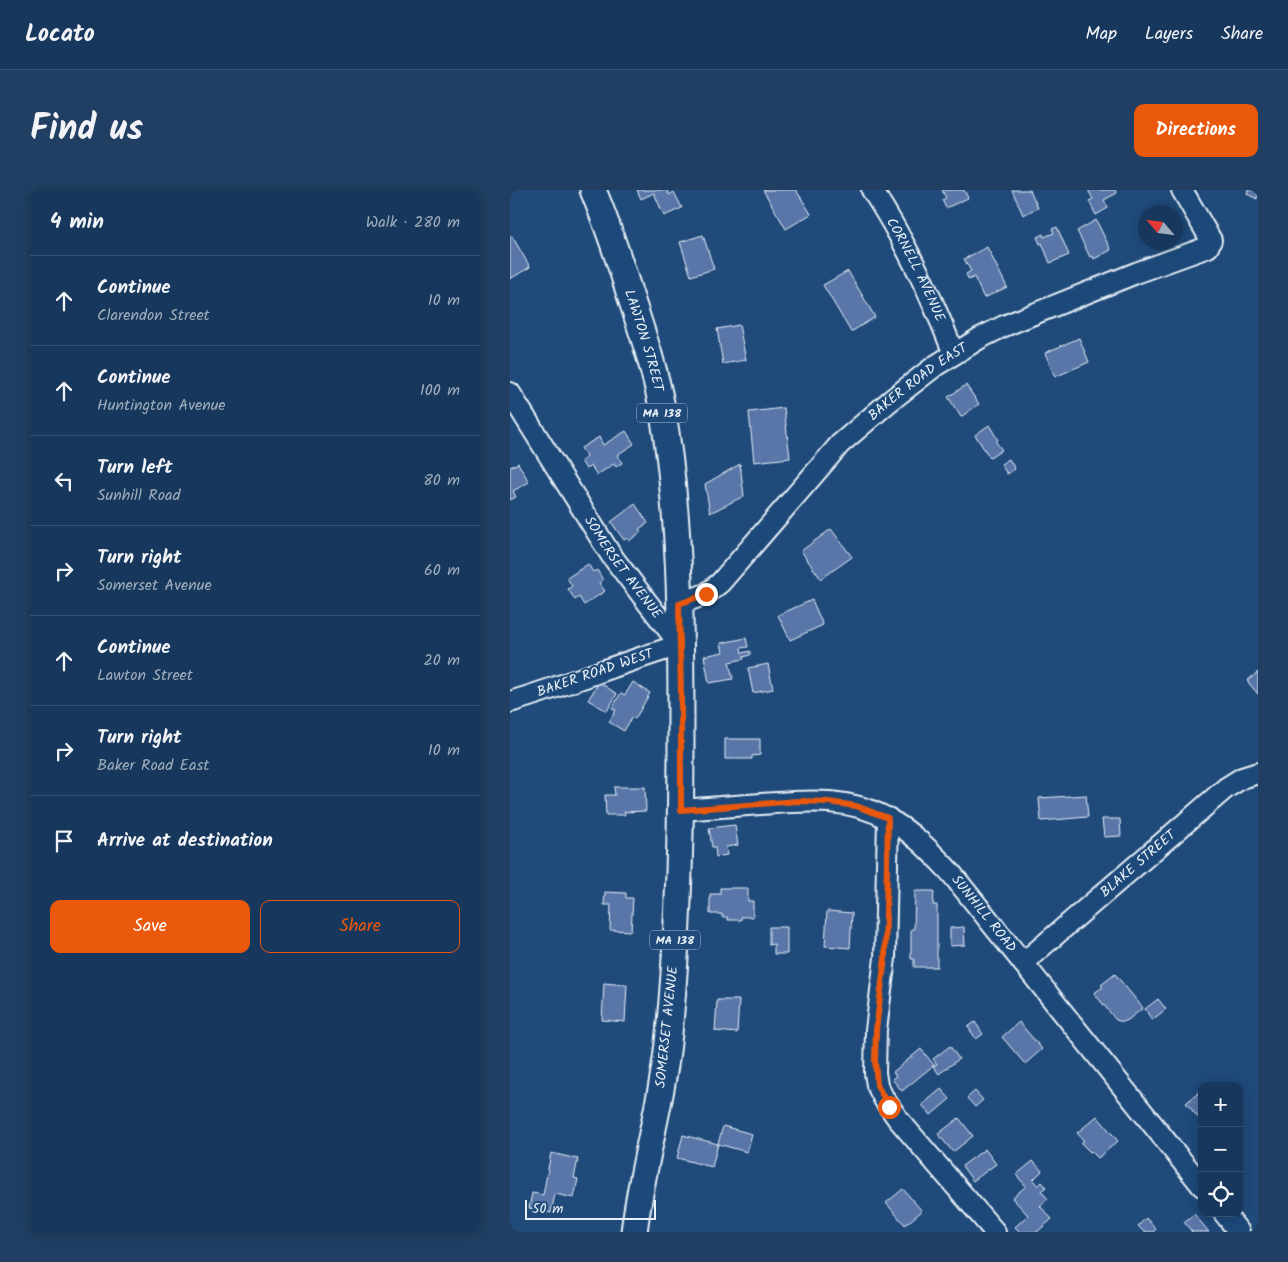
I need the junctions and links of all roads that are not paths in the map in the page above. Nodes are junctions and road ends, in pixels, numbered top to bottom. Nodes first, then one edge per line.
1 (592, 190) edge
2 (872, 190) edge
3 (1182, 190) edge
4 (954, 354) junction
5 (510, 393) edge
6 (679, 604) junction
7 (680, 645) junction
8 (510, 702) edge
9 (1258, 773) edge
10 (681, 810) junction
11 (888, 818) junction
12 (1023, 963) junction
13 (1198, 1181) edge
14 (1227, 1217) edge
15 (634, 1232) edge
16 (995, 1232) edge
17 (1239, 1232) edge

1 - 6 main road, LAWTON STREET / MA 138
2 - 4 street, CORNELL AVENUE
3 - 4 street, BAKER ROAD EAST
4 - 6 street, BAKER ROAD EAST
5 - 7 street, SOMERSET AVENUE
6 - 7 main road, LAWTON STREET / MA 138
7 - 8 street, BAKER ROAD WEST
7 - 10 main road, SOMERSET AVENUE / MA 138
9 - 12 street, BLAKE STREET
10 - 11 street, SUNHILL ROAD
10 - 15 main road, SOMERSET AVENUE / MA 138
11 - 12 street, SUNHILL ROAD
11 - 16 street
12 - 13 street, SUNHILL ROAD
14 - 17 street

